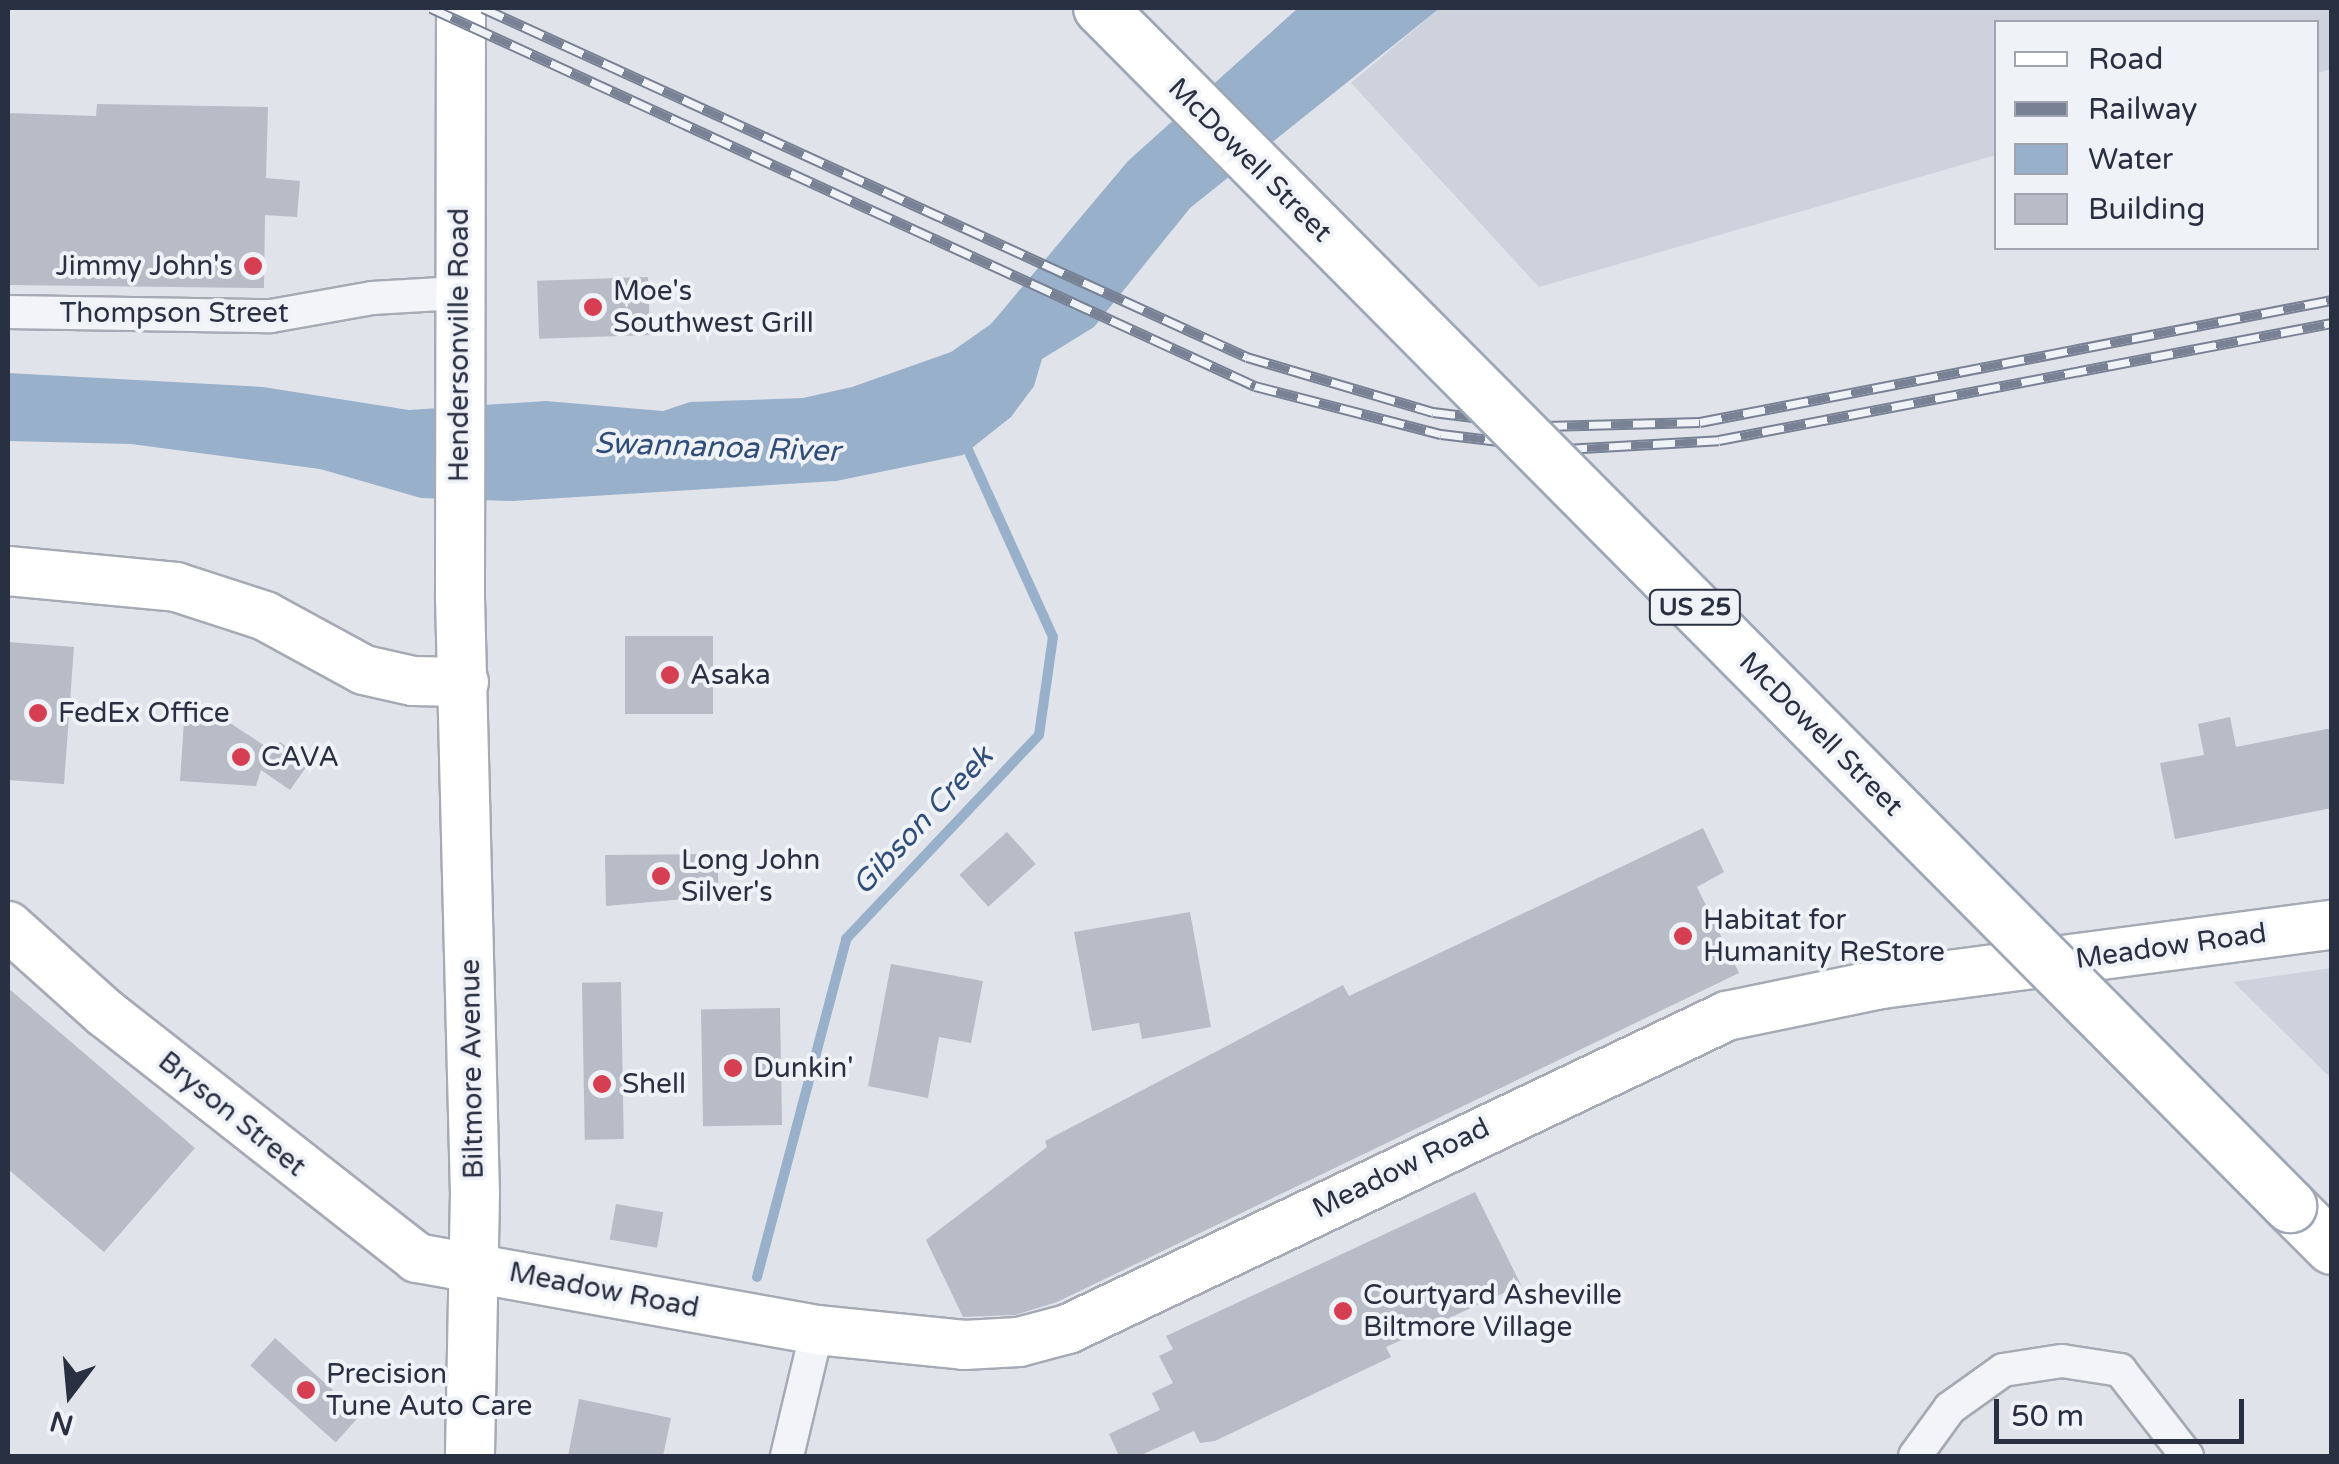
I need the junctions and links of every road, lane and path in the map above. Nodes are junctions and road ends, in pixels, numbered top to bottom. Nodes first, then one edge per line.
1 (462, 8) edge
2 (1100, 8) edge
3 (458, 293) junction
4 (8, 312) edge
5 (8, 571) edge
6 (464, 682) junction
7 (2332, 924) edge
8 (8, 926) edge
9 (2332, 1248) edge
10 (475, 1266) junction
11 (817, 1330) junction
12 (470, 1456) edge
13 (787, 1456) edge
14 (1915, 1456) edge
15 (2188, 1456) edge

1 - 3 main road, Hendersonville Road
2 - 9 main road, McDowell Street / US 25, bridge
3 - 4 street, Thompson Street
3 - 6 main road, Hendersonville Road
5 - 6 main road
6 - 10 main road, Biltmore Avenue
7 - 11 main road, Meadow Road
8 - 10 main road, Bryson Street
10 - 11 main road, Meadow Road
10 - 12 main road, Biltmore Avenue
11 - 13 street
14 - 15 street

